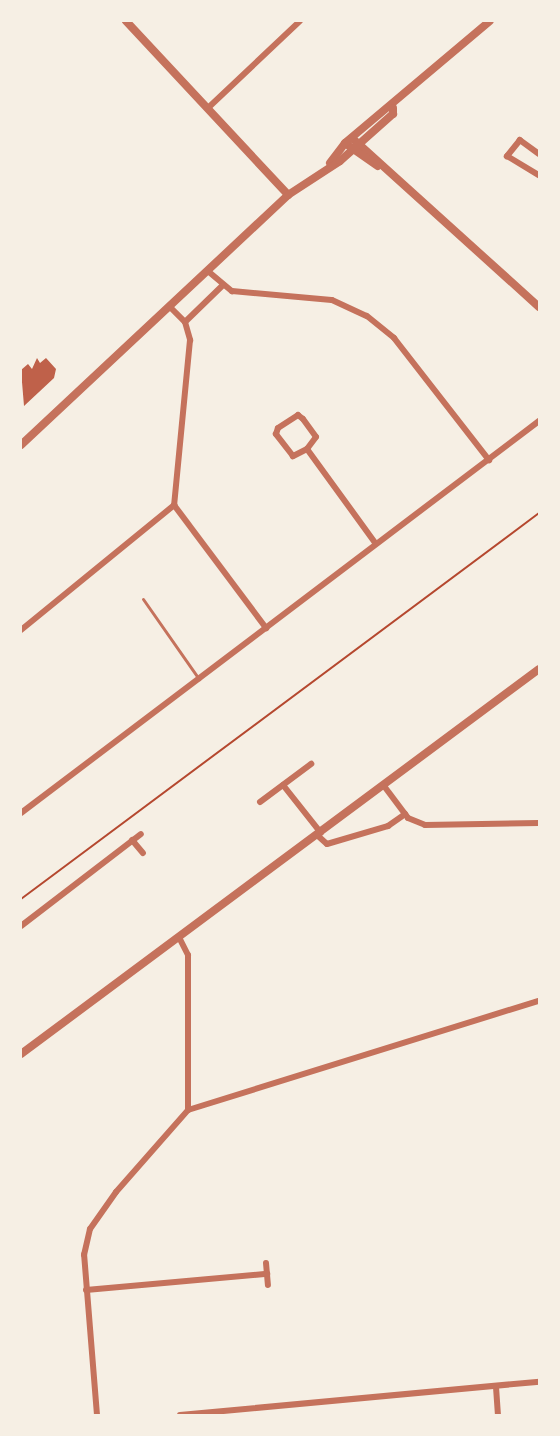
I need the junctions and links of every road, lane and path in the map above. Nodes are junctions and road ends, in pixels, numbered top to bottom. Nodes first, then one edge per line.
1 (126, 21) edge
2 (300, 21) edge
3 (490, 21) edge
4 (209, 107) junction
5 (393, 108) junction
6 (348, 140) junction
7 (356, 147) junction
8 (539, 154) edge
9 (330, 163) junction
10 (539, 176) edge
11 (288, 195) junction
12 (209, 272) junction
13 (222, 286) junction
14 (170, 307) junction
15 (539, 307) edge
16 (185, 322) junction
17 (539, 421) edge
18 (21, 445) edge
19 (307, 449) junction
20 (489, 460) junction
21 (174, 505) junction
22 (539, 513) edge
23 (376, 544) junction
24 (143, 599) dead end
25 (266, 628) junction
26 (21, 630) edge
27 (539, 669) edge
28 (200, 680) junction
29 (311, 764) dead end
30 (284, 785) junction
31 (384, 786) junction
32 (260, 802) dead end
33 (21, 813) edge
34 (405, 814) junction
35 (539, 823) edge
36 (141, 834) dead end
37 (319, 834) junction
38 (132, 840) junction
39 (143, 853) dead end
40 (21, 899) edge
41 (21, 926) edge
42 (179, 937) junction
43 (539, 1001) edge
44 (21, 1054) edge
45 (188, 1110) junction
46 (266, 1263) dead end
47 (267, 1274) junction
48 (267, 1285) dead end
49 (86, 1290) junction
50 (539, 1382) edge
51 (495, 1387) junction
52 (97, 1415) edge
53 (180, 1415) edge
54 (189, 1415) edge
55 (498, 1415) edge

1 - 4 street
2 - 4 street
3 - 5 street
4 - 11 street
5 - 6 street
5 - 7 street
6 - 7 street
6 - 9 street
7 - 9 street
7 - 15 street
8 - 10 street
9 - 11 street
11 - 12 street
12 - 13 street
12 - 14 street
13 - 16 street
13 - 20 street
14 - 16 street
14 - 18 street
16 - 21 street
17 - 20 street
19 - 19 street
19 - 23 street
20 - 23 street
21 - 25 street
21 - 26 street
22 - 40 path
23 - 25 street
24 - 28 lane
25 - 28 street
27 - 31 street
28 - 33 street
29 - 30 street
30 - 32 street
30 - 37 street
31 - 34 street
31 - 37 street
34 - 35 street
34 - 37 street
36 - 38 street
37 - 42 street
38 - 39 street
38 - 41 street
42 - 44 street
42 - 45 street
43 - 45 street
45 - 49 street
46 - 47 street
47 - 48 street
47 - 49 street
49 - 52 street
50 - 51 street
51 - 54 street
51 - 55 street
53 - 54 street

